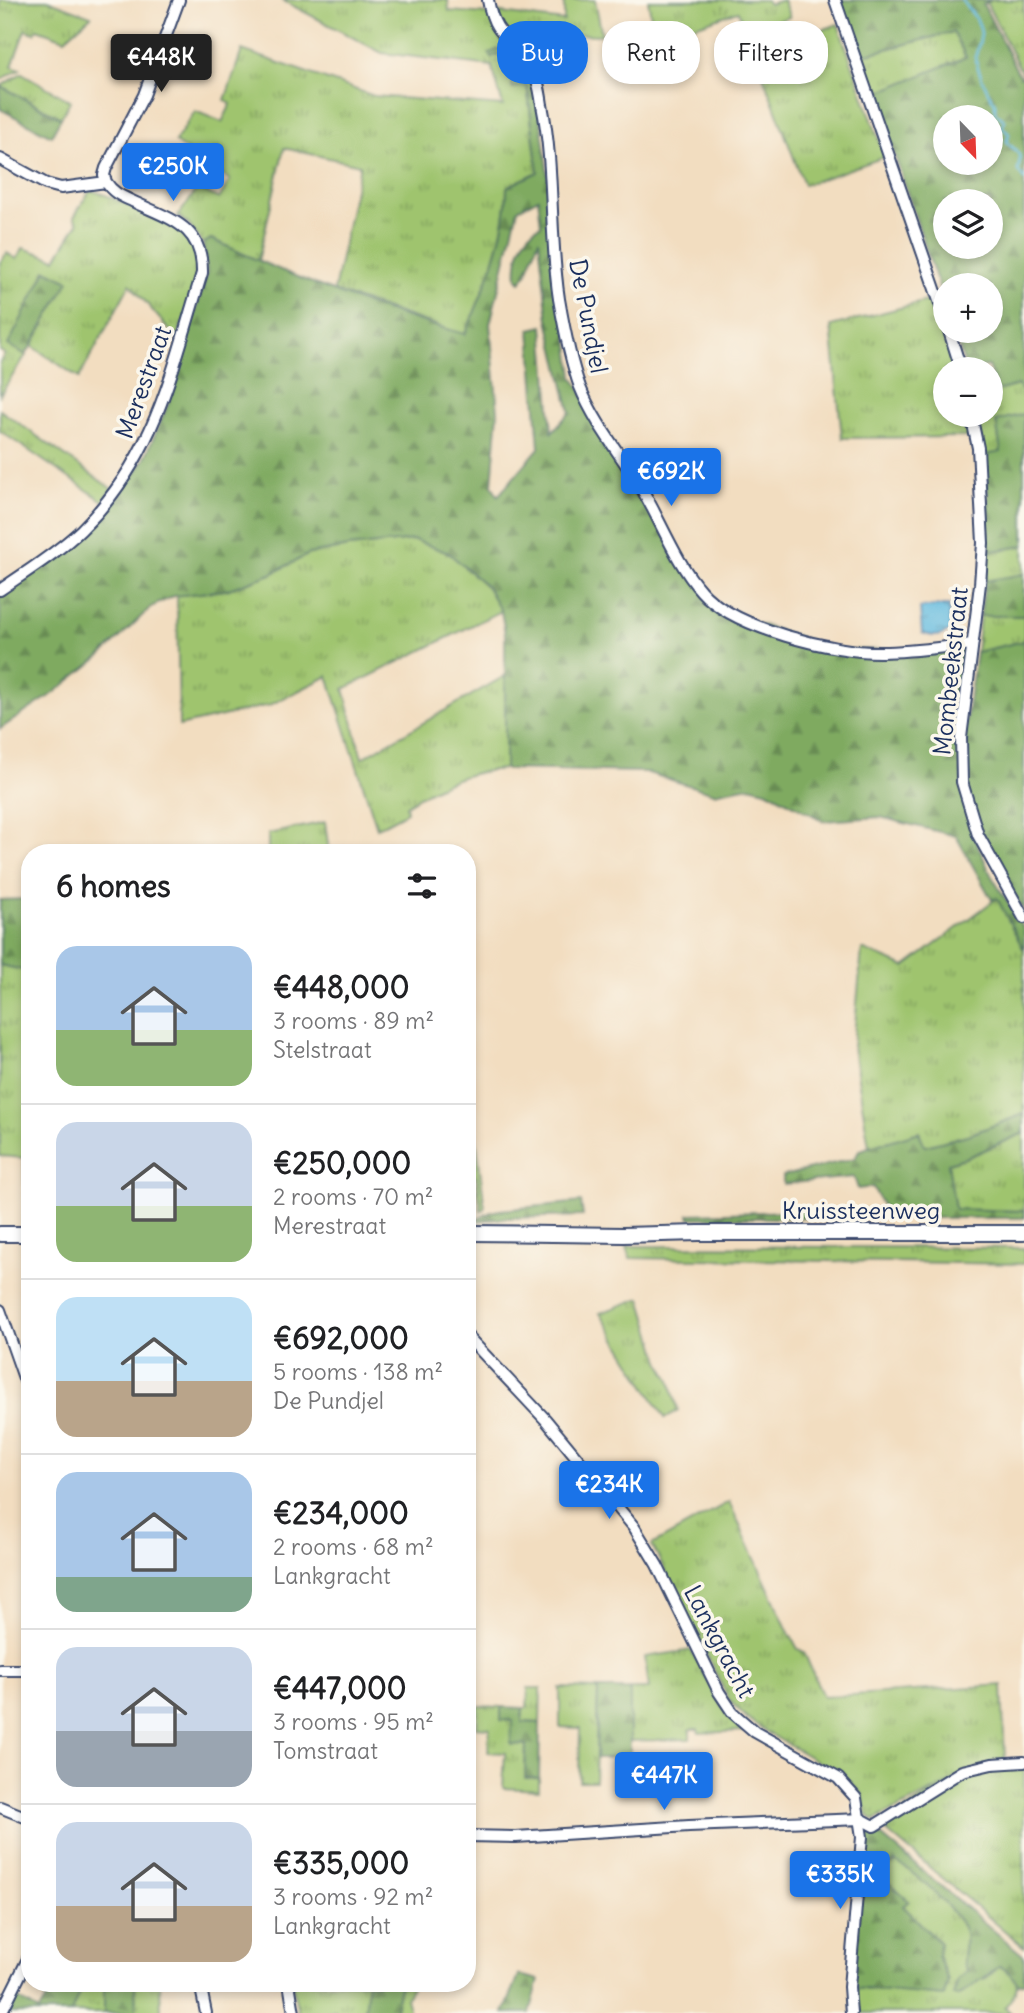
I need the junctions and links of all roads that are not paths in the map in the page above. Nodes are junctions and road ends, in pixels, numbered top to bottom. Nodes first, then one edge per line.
1 (179, 0) edge
2 (488, 0) edge
3 (835, 0) edge
4 (0, 159) edge
5 (106, 183) junction
6 (933, 283) edge
7 (973, 427) edge
8 (0, 590) edge
9 (972, 644) junction
10 (1024, 918) edge
11 (476, 1233) edge
12 (1024, 1233) edge
13 (0, 1234) edge
14 (21, 1234) edge
15 (0, 1310) edge
16 (476, 1346) edge
17 (21, 1370) edge
18 (0, 1670) edge
19 (21, 1670) edge
20 (1024, 1762) edge
21 (0, 1807) edge
22 (21, 1815) edge
23 (861, 1819) junction
24 (476, 1836) edge
25 (21, 1973) edge
26 (202, 1992) edge
27 (290, 1992) edge
28 (1, 2013) edge
29 (206, 2013) edge
30 (294, 2013) edge
31 (851, 2013) edge

1 - 5 street
2 - 9 street, De Pundjel
3 - 6 street
4 - 5 street
5 - 8 street, Merestraat
7 - 9 street, Mombeekstraat
9 - 10 street, Mombeekstraat
11 - 12 main road, Kruissteenweg
13 - 14 main road
15 - 17 street
16 - 23 street, Lankgracht
18 - 19 street
20 - 23 street
21 - 22 street
23 - 24 street
23 - 31 street, Lankgracht
25 - 28 street
26 - 29 street
27 - 30 street

